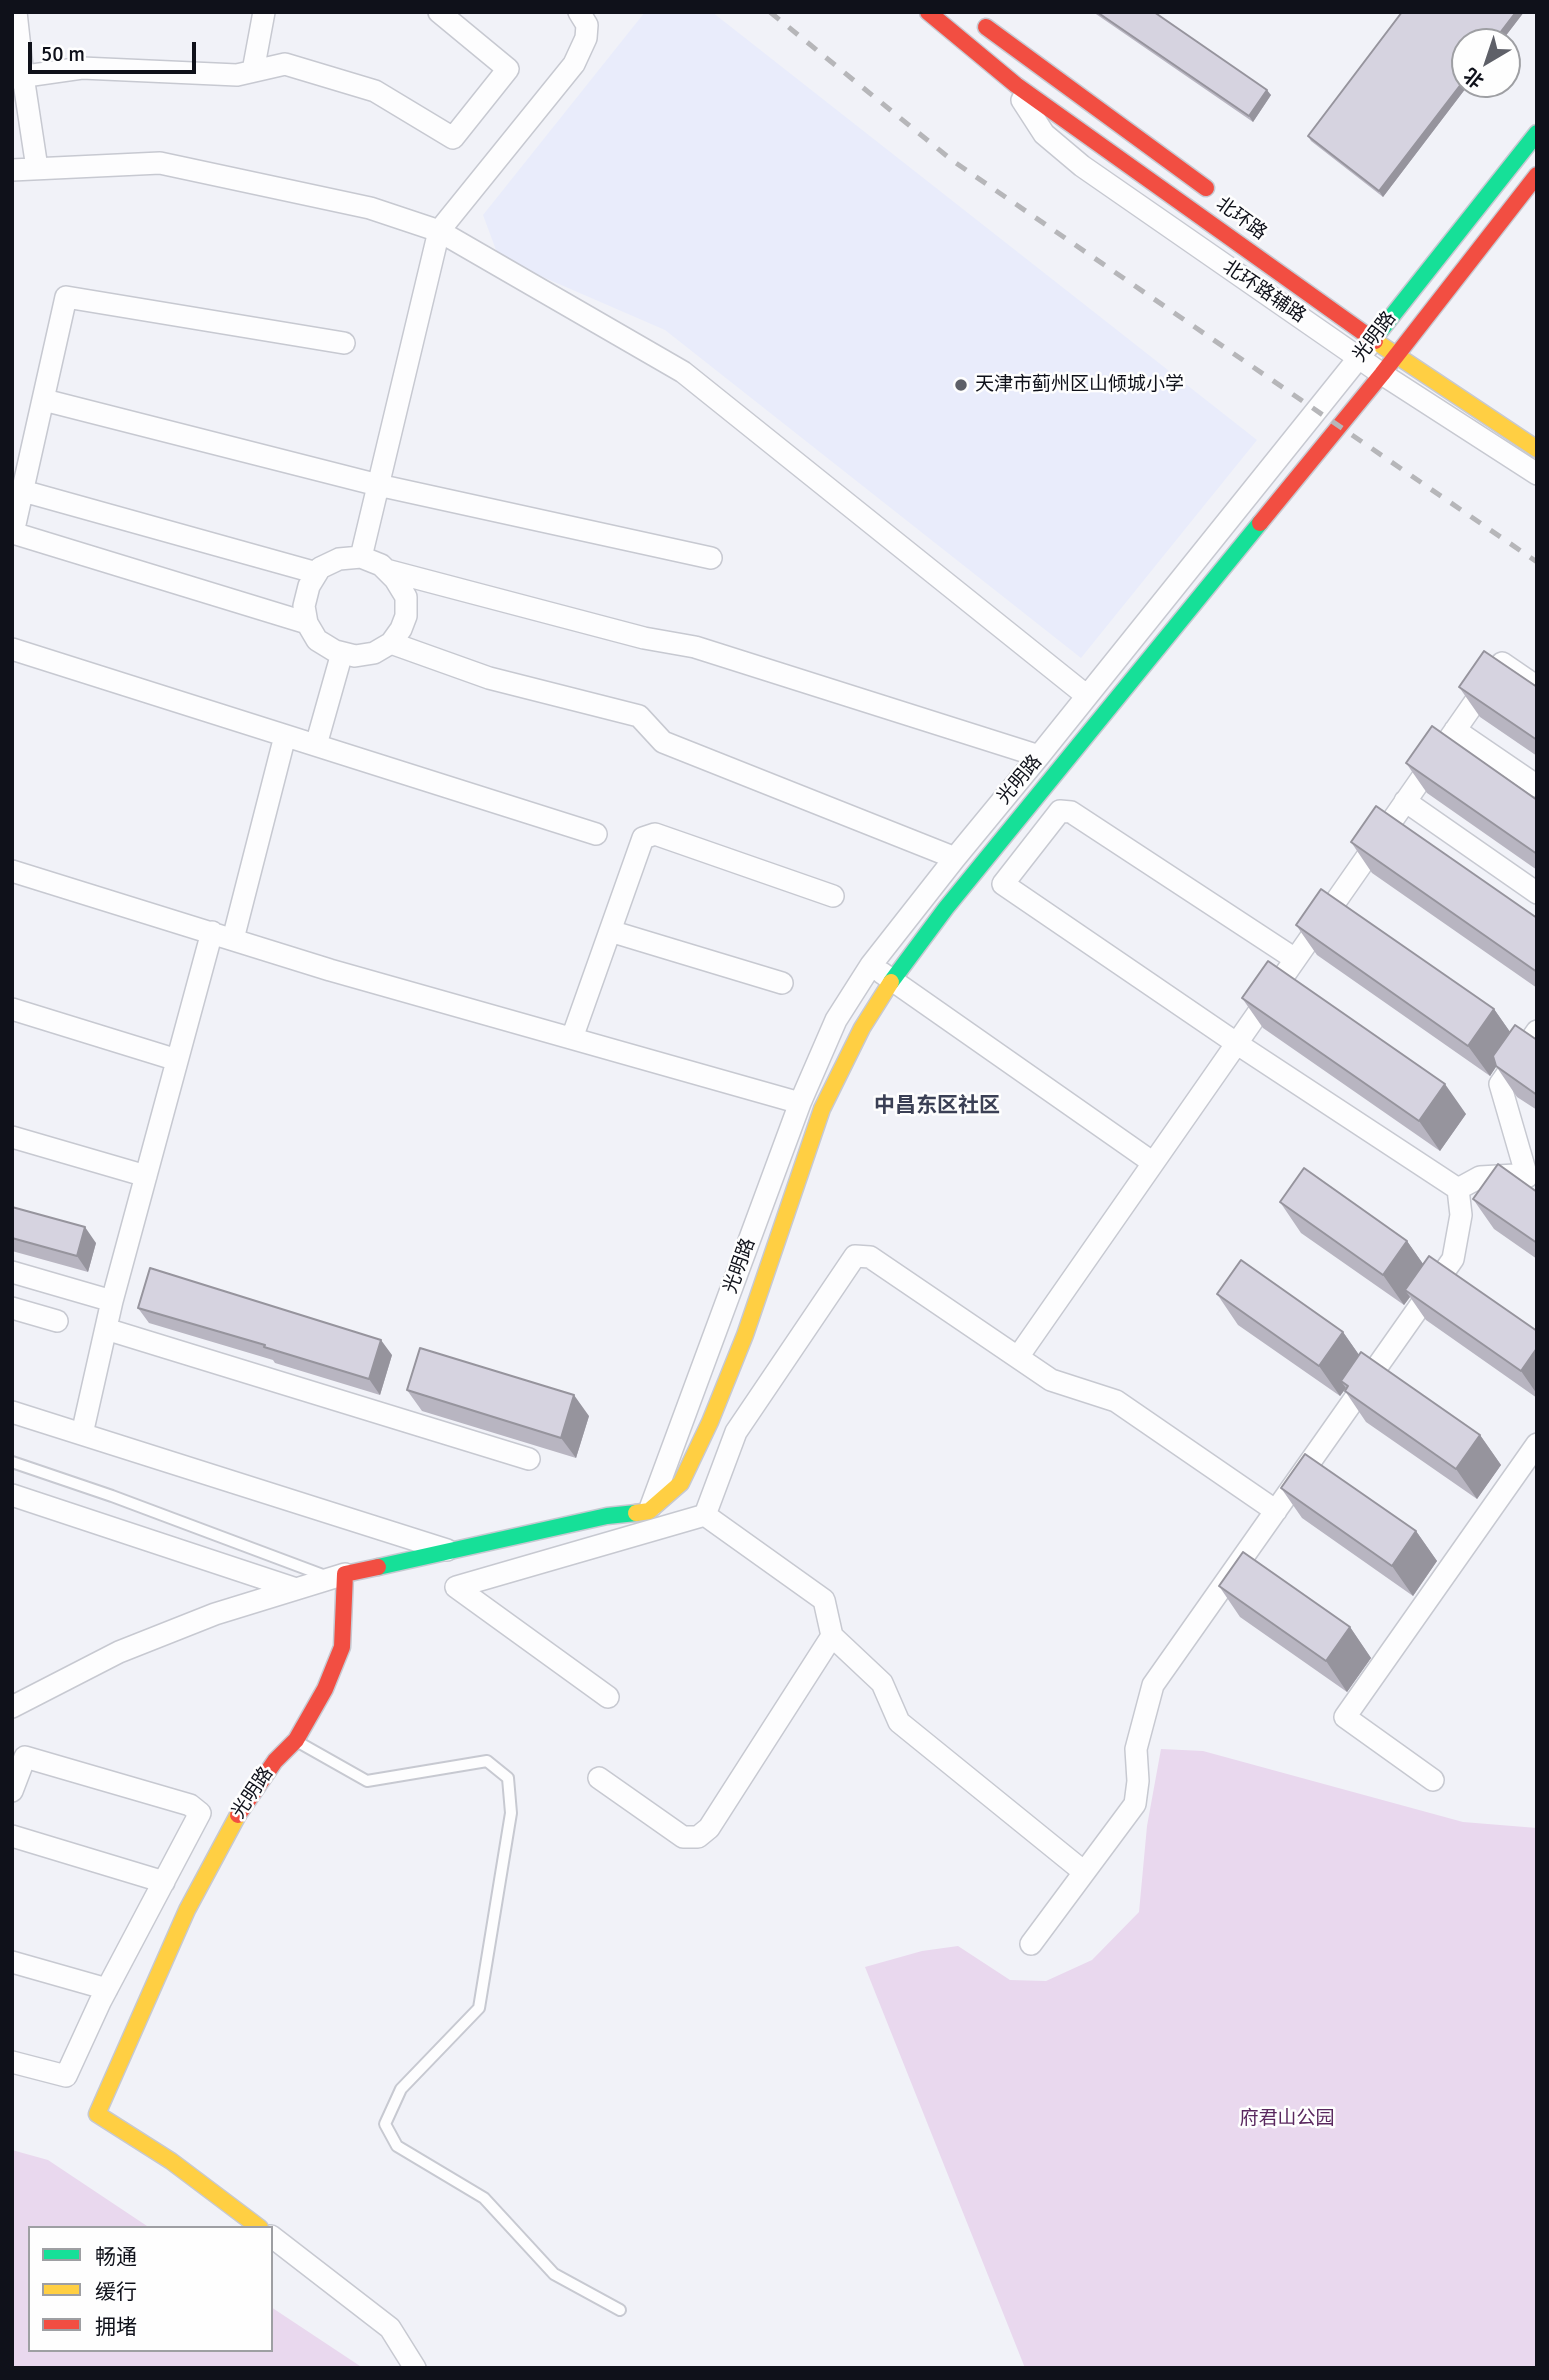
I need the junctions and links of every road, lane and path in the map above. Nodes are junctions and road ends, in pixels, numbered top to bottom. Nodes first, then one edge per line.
1 (16, 12) edge
2 (264, 12) edge
3 (439, 12) edge
4 (579, 12) edge
5 (928, 12) edge
6 (978, 20) dead end
7 (253, 71) junction
8 (17, 77) edge
9 (1016, 85) junction
10 (1537, 132) edge
11 (37, 168) junction
12 (12, 170) edge
13 (1537, 175) edge
14 (1220, 198) dead end
15 (439, 231) junction
16 (1382, 314) junction
17 (1373, 340) junction
18 (1417, 340) junction
19 (344, 343) dead end
20 (1396, 356) junction
21 (1360, 358) junction
22 (1382, 374) junction
23 (44, 400) junction
24 (1537, 449) edge
25 (1537, 474) edge
26 (378, 485) junction
27 (23, 491) junction
28 (361, 557) junction
29 (711, 558) dead end
30 (386, 570) junction
31 (317, 573) junction
32 (307, 623) junction
33 (391, 643) junction
34 (12, 649) edge
35 (342, 653) junction
36 (1537, 687) edge
37 (1087, 695) junction
38 (1455, 730) junction
39 (285, 736) junction
40 (316, 745) junction
41 (1040, 756) junction
42 (1537, 786) edge
43 (1405, 801) junction
44 (596, 834) dead end
45 (955, 858) junction
46 (12, 871) edge
47 (1537, 893) edge
48 (832, 896) dead end
49 (610, 931) junction
50 (212, 932) junction
51 (233, 939) junction
52 (1295, 959) junction
53 (871, 965) junction
54 (892, 981) junction
55 (782, 983) dead end
56 (12, 1009) edge
57 (1537, 1031) edge
58 (572, 1038) junction
59 (1236, 1043) junction
60 (177, 1060) junction
61 (800, 1103) junction
62 (12, 1137) edge
63 (1152, 1162) junction
64 (146, 1176) junction
65 (1532, 1181) edge
66 (1458, 1189) junction
67 (12, 1272) edge
68 (112, 1301) junction
69 (12, 1308) edge
70 (57, 1321) dead end
71 (106, 1329) junction
72 (1017, 1357) junction
73 (12, 1412) edge
74 (82, 1434) junction
75 (1537, 1444) edge
76 (529, 1459) dead end
77 (12, 1462) edge
78 (12, 1495) edge
79 (649, 1511) junction
80 (1276, 1511) junction
81 (705, 1515) junction
82 (449, 1550) junction
83 (338, 1576) junction
84 (296, 1589) junction
85 (832, 1636) junction
86 (608, 1698) dead end
87 (12, 1707) edge
88 (296, 1740) junction
89 (598, 1778) dead end
90 (1433, 1780) dead end
91 (12, 1791) edge
92 (12, 1836) edge
93 (1084, 1872) junction
94 (164, 1882) junction
95 (1031, 1944) dead end
96 (12, 1962) edge
97 (107, 1989) junction
98 (12, 2062) edge
99 (257, 2226) edge
100 (273, 2238) edge
101 (620, 2310) dead end
102 (415, 2368) edge

1 - 8 street
2 - 7 street
3 - 7 street
4 - 15 street
5 - 9 main road, 北环路
6 - 14 main road, 北环路
7 - 8 street
8 - 11 street
9 - 17 main road, 北环路
9 - 21 street, 北环路辅路
10 - 16 main road, 光明路
11 - 12 street
11 - 15 street
13 - 18 main road, 光明路
15 - 26 street
15 - 37 street
16 - 17 main road, 光明路
16 - 18 main road
17 - 20 main road, 北环路
17 - 21 street, 光明路
18 - 20 main road, 光明路
19 - 23 street
20 - 22 main road, 光明路
20 - 24 main road, 北环路
21 - 22 street, 北环路辅路
21 - 37 street, 光明路
22 - 25 street, 北环路辅路
22 - 54 main road, 光明路
23 - 26 street
23 - 27 street
26 - 28 street
26 - 29 street
27 - 31 street
27 - 32 street
28 - 30 street
28 - 31 street
30 - 33 street
30 - 41 street
31 - 32 street
32 - 35 street
33 - 35 street
33 - 45 street
34 - 39 street
35 - 40 street
36 - 38 street
37 - 41 street, 光明路
38 - 42 street
38 - 43 street
39 - 40 street
39 - 51 street
40 - 44 street
41 - 45 street, 光明路
43 - 47 street
43 - 52 street
45 - 53 street, 光明路
46 - 50 street
48 - 49 street
49 - 55 street
49 - 58 street
50 - 51 street
50 - 60 street
51 - 58 street
52 - 59 street
52 - 59 street
53 - 54 street
53 - 61 street, 光明路
54 - 63 street
54 - 79 main road, 光明路
56 - 60 street
57 - 65 street
58 - 61 street
59 - 63 street
59 - 66 street
60 - 64 street
61 - 79 street, 光明路
62 - 64 street
63 - 72 street
64 - 68 street
65 - 66 street
66 - 80 street
67 - 68 street
68 - 71 street
69 - 70 street
71 - 74 street
71 - 76 street
72 - 80 street
72 - 81 street
73 - 74 street
74 - 82 street
75 - 90 street
77 - 83 lane
78 - 84 street
79 - 82 main road
80 - 93 street
81 - 85 street
81 - 86 street
82 - 83 main road
83 - 84 street
83 - 88 main road, 光明路
84 - 87 street
85 - 89 street
85 - 93 street
88 - 99 main road, 光明路
88 - 101 lane
91 - 94 street
92 - 94 street
93 - 95 street
94 - 97 street
96 - 97 street
97 - 98 street
100 - 102 street

